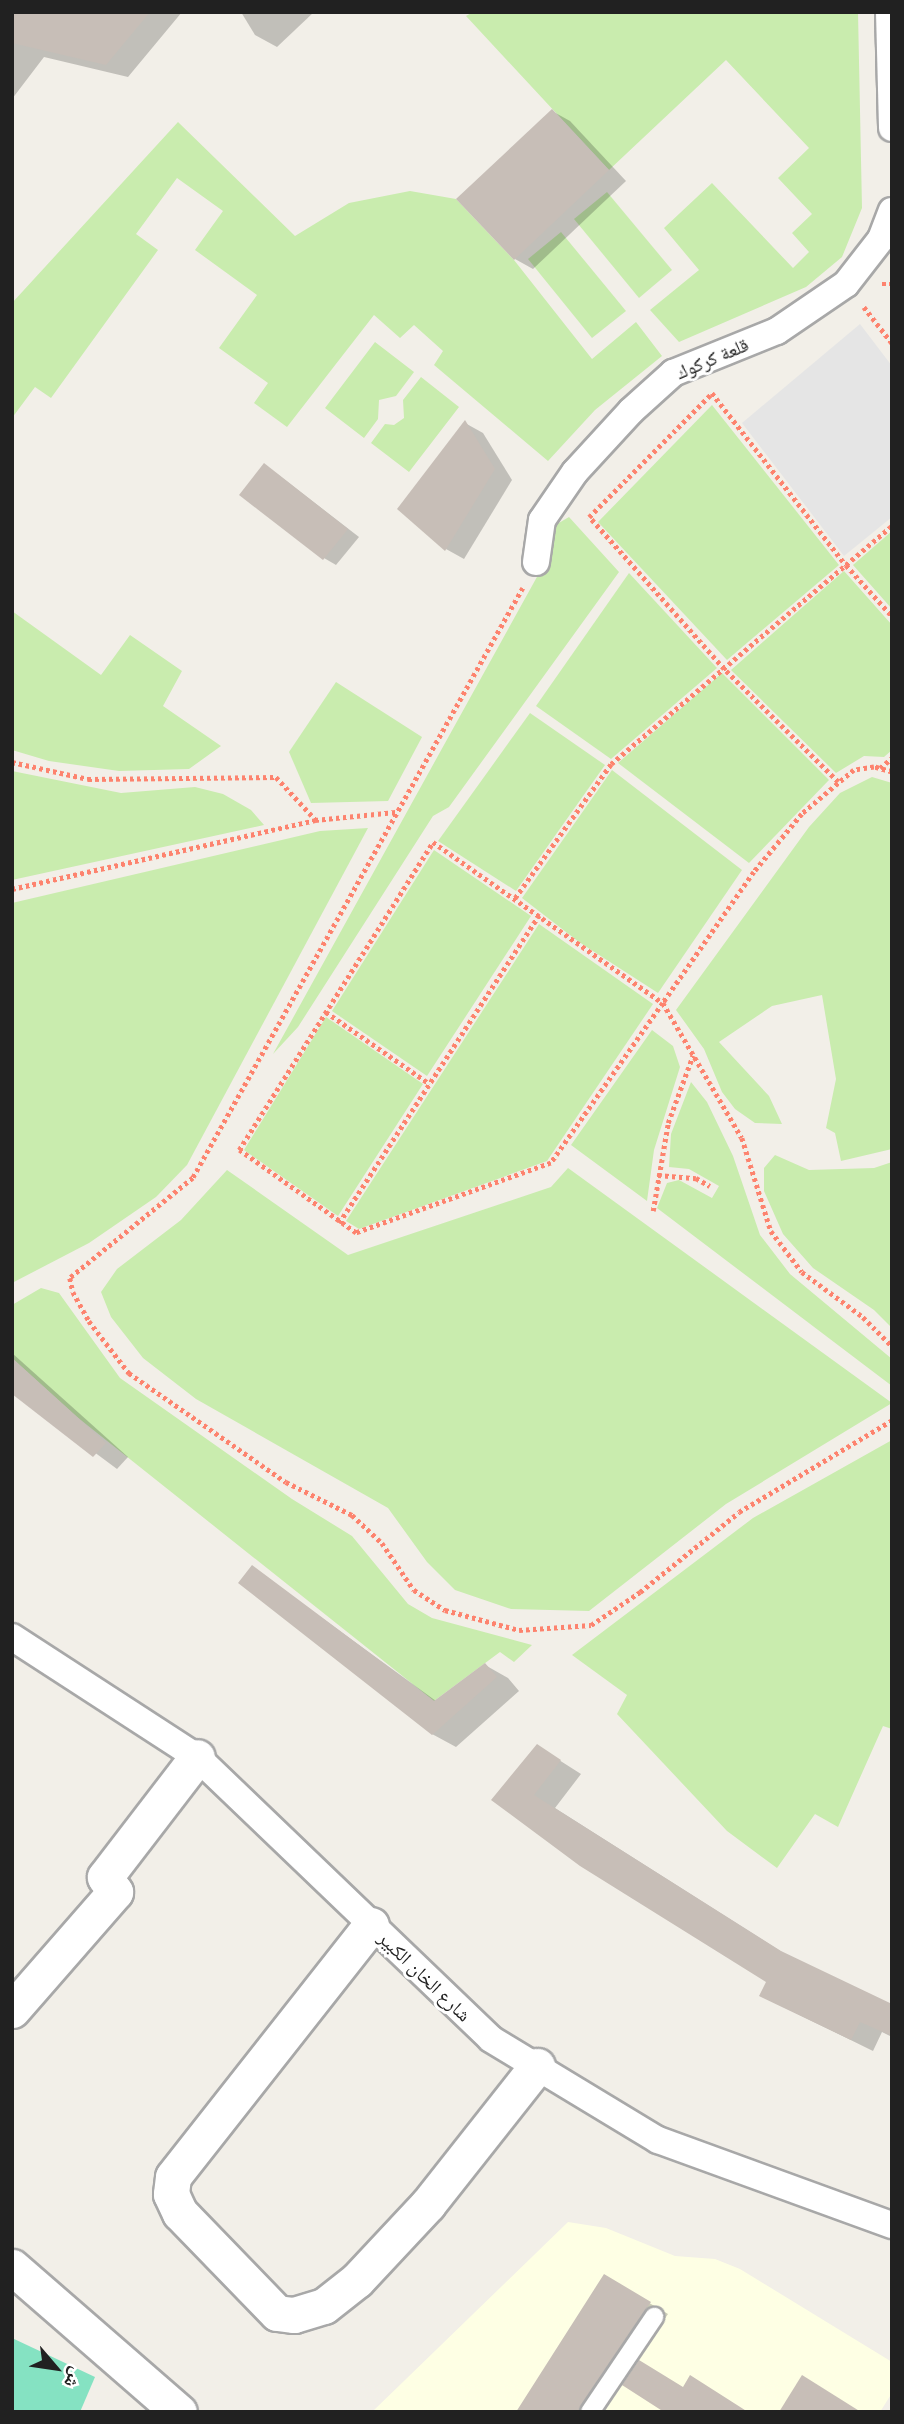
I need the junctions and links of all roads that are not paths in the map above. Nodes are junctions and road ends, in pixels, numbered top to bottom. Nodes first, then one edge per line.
1 (889, 12) edge
2 (892, 128) edge
3 (892, 211) edge
4 (536, 562) road end
5 (12, 1637) edge
6 (197, 1758) junction
7 (371, 1924) junction
8 (12, 2010) edge
9 (537, 2066) junction
10 (892, 2225) edge
11 (12, 2267) edge
12 (654, 2317) dead end
13 (178, 2412) edge
14 (590, 2412) edge

1 - 2 street
3 - 4 street, قلعة كركوك
5 - 6 street, شارع الخان الكبير
6 - 7 street, شارع الخان الكبير
6 - 8 street
7 - 9 street, شارع الخان الكبير
7 - 9 street
9 - 10 street, شارع الخان الكبير
11 - 13 street
12 - 14 lane

